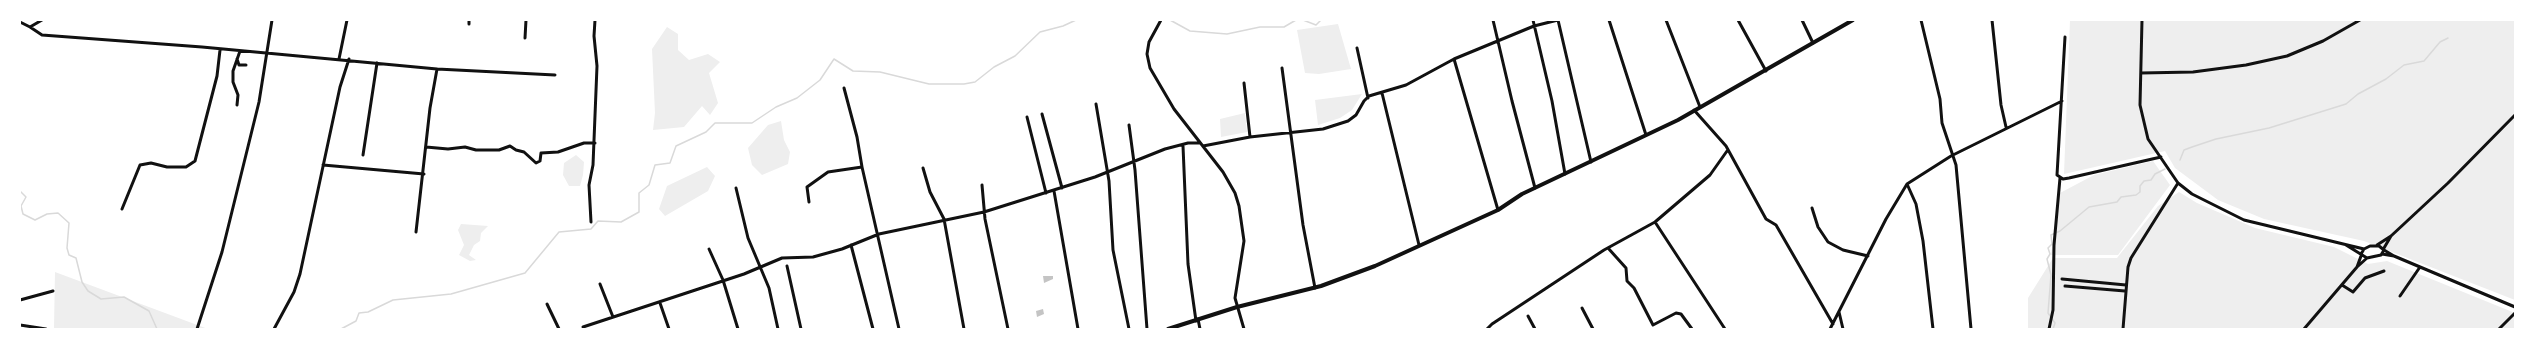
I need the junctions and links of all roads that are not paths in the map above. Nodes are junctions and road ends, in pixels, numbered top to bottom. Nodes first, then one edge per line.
1 (42, 20) edge
2 (272, 20) edge
3 (346, 20) edge
4 (526, 20) edge
5 (595, 20) edge
6 (1494, 20) edge
7 (1533, 20) edge
8 (1558, 20) edge
9 (1609, 20) edge
10 (1666, 20) edge
11 (1738, 20) edge
12 (1802, 20) edge
13 (1853, 20) edge
14 (1921, 20) edge
15 (1992, 20) edge
16 (2142, 20) edge
17 (2360, 20) edge
18 (1160, 21) edge
19 (20, 22) edge
20 (1534, 26) junction
21 (30, 27) junction
22 (2065, 37) dead end
23 (525, 38) dead end
24 (1499, 41) junction
25 (1813, 43) junction
26 (1357, 48) dead end
27 (220, 50) junction
28 (240, 51) junction
29 (268, 54) junction
30 (237, 59) junction
31 (339, 59) junction
32 (1454, 59) junction
33 (349, 60) junction
34 (377, 63) junction
35 (246, 65) dead end
36 (1282, 68) dead end
37 (437, 69) junction
38 (1766, 71) junction
39 (2141, 74) junction
40 (555, 75) dead end
41 (1244, 83) dead end
42 (844, 88) dead end
43 (1382, 93) junction
44 (1368, 98) junction
45 (2062, 101) junction
46 (1096, 104) dead end
47 (237, 105) dead end
48 (1700, 107) junction
49 (1694, 110) junction
50 (1042, 114) dead end
51 (2515, 115) edge
52 (1027, 117) dead end
53 (1129, 125) dead end
54 (2006, 127) junction
55 (1291, 132) junction
56 (1646, 135) junction
57 (1250, 137) junction
58 (594, 143) junction
59 (1201, 145) junction
60 (1183, 146) junction
61 (426, 147) junction
62 (1727, 150) junction
63 (363, 155) dead end
64 (1951, 156) junction
65 (2161, 157) junction
66 (1591, 162) junction
67 (1134, 163) junction
68 (323, 165) junction
69 (862, 167) junction
70 (923, 168) dead end
71 (1108, 173) junction
72 (424, 174) junction
73 (1565, 174) junction
74 (2060, 178) junction
75 (2178, 182) junction
76 (1907, 184) junction
77 (982, 185) dead end
78 (736, 188) dead end
79 (1062, 188) junction
80 (1535, 188) junction
81 (1054, 191) junction
82 (1046, 193) junction
83 (809, 202) dead end
84 (1812, 208) dead end
85 (122, 209) dead end
86 (1498, 210) junction
87 (984, 212) junction
88 (944, 219) junction
89 (592, 222) dead end
90 (1655, 222) junction
91 (416, 232) dead end
92 (879, 234) junction
93 (2391, 236) junction
94 (851, 245) junction
95 (1419, 245) junction
96 (2346, 245) junction
97 (2377, 245) junction
98 (1608, 248) junction
99 (709, 249) dead end
100 (2364, 249) junction
101 (2384, 249) junction
102 (2382, 254) junction
103 (2361, 255) junction
104 (1868, 256) junction
105 (2394, 256) junction
106 (2367, 258) junction
107 (787, 266) dead end
108 (2357, 267) junction
109 (2420, 267) junction
110 (759, 268) junction
111 (2384, 271) dead end
112 (2062, 279) dead end
113 (723, 280) junction
114 (600, 284) dead end
115 (2126, 285) junction
116 (2342, 285) junction
117 (2065, 286) dead end
118 (1315, 288) junction
119 (53, 291) dead end
120 (2125, 291) junction
121 (2400, 296) dead end
122 (20, 300) edge
123 (660, 303) junction
124 (547, 304) dead end
125 (2515, 307) edge
126 (1237, 308) junction
127 (1582, 308) dead end
128 (1839, 312) junction
129 (2515, 313) edge
130 (1528, 316) dead end
131 (613, 317) junction
132 (1197, 320) junction
133 (20, 324) edge
134 (1833, 324) junction
135 (583, 327) dead end
136 (46, 329) edge
137 (197, 329) edge
138 (274, 329) edge
139 (559, 329) edge
140 (669, 329) edge
141 (738, 329) edge
142 (778, 329) edge
143 (801, 329) edge
144 (873, 329) edge
145 (899, 329) edge
146 (964, 329) edge
147 (1008, 329) edge
148 (1078, 329) edge
149 (1128, 329) edge
150 (1147, 329) edge
151 (1168, 329) edge
152 (1200, 329) edge
153 (1244, 329) edge
154 (1487, 329) edge
155 (1535, 329) edge
156 (1594, 329) edge
157 (1692, 329) edge
158 (1725, 329) edge
159 (1830, 329) edge
160 (1844, 329) edge
161 (1933, 329) edge
162 (1971, 329) edge
163 (2049, 329) edge
164 (2123, 329) edge
165 (2304, 329) edge
166 (2499, 329) edge

1 - 21 street
2 - 29 street
3 - 31 street
4 - 23 street
5 - 58 street
6 - 24 street
7 - 20 street
8 - 20 street
8 - 66 street
9 - 56 street
10 - 48 street
11 - 38 street
12 - 25 street
13 - 25 street
14 - 64 street
15 - 54 street
16 - 39 street
17 - 39 street
18 - 59 street
19 - 21 street
20 - 24 street
20 - 73 street
21 - 27 street
22 - 45 street
24 - 32 street
24 - 80 street
25 - 38 street
26 - 44 street
27 - 28 street
27 - 85 street
28 - 29 street
28 - 30 street
29 - 31 street
29 - 137 street
30 - 35 street
30 - 47 street
31 - 33 street
32 - 43 street
32 - 86 street
33 - 34 street
33 - 68 street
34 - 37 street
34 - 63 street
36 - 55 street
37 - 40 street
37 - 61 street
38 - 48 street
39 - 65 street
41 - 57 street
42 - 69 street
43 - 44 street
43 - 95 street
44 - 55 street
45 - 54 street
45 - 74 street
46 - 71 street
48 - 49 street
49 - 56 street
49 - 62 street
50 - 79 street
51 - 93 street
52 - 82 street
53 - 67 street
54 - 64 street
55 - 57 street
55 - 118 street
56 - 66 street
57 - 59 street
58 - 61 street
58 - 89 street
59 - 60 street
59 - 126 street
60 - 67 street
60 - 132 street
61 - 72 street
62 - 90 street
62 - 134 street
64 - 76 street
64 - 162 street
65 - 74 street
65 - 75 street
66 - 73 street
67 - 71 street
67 - 150 street
68 - 72 street
68 - 138 street
69 - 83 street
69 - 92 street
70 - 88 street
71 - 79 street
71 - 149 street
72 - 91 street
73 - 80 street
74 - 163 street
75 - 96 street
75 - 115 street
76 - 104 street
76 - 161 street
77 - 87 street
78 - 110 street
79 - 81 street
80 - 86 street
81 - 82 street
81 - 148 street
82 - 87 street
84 - 104 street
86 - 95 street
87 - 88 street
87 - 147 street
88 - 92 street
88 - 146 street
90 - 98 street
90 - 158 street
92 - 94 street
92 - 145 street
93 - 97 street
93 - 101 street
94 - 110 street
94 - 144 street
95 - 118 street
96 - 100 street
96 - 103 street
97 - 100 street
97 - 101 street
98 - 154 street
98 - 157 street
99 - 113 street
100 - 103 street
101 - 102 street
101 - 105 street
102 - 105 street
102 - 106 street
103 - 106 street
103 - 108 street
104 - 128 street
105 - 109 street
106 - 108 street
107 - 143 street
108 - 116 street
109 - 121 street
109 - 125 street
110 - 113 street
110 - 142 street
111 - 116 street
112 - 115 street
113 - 123 street
113 - 141 street
114 - 131 street
115 - 120 street
116 - 165 street
117 - 120 street
118 - 126 street
119 - 122 street
120 - 164 street
123 - 131 street
123 - 140 street
124 - 139 street
126 - 132 street
126 - 153 street
127 - 156 street
128 - 134 street
128 - 160 street
129 - 166 street
130 - 155 street
131 - 135 street
132 - 151 street
132 - 152 street
133 - 136 street
134 - 159 street

